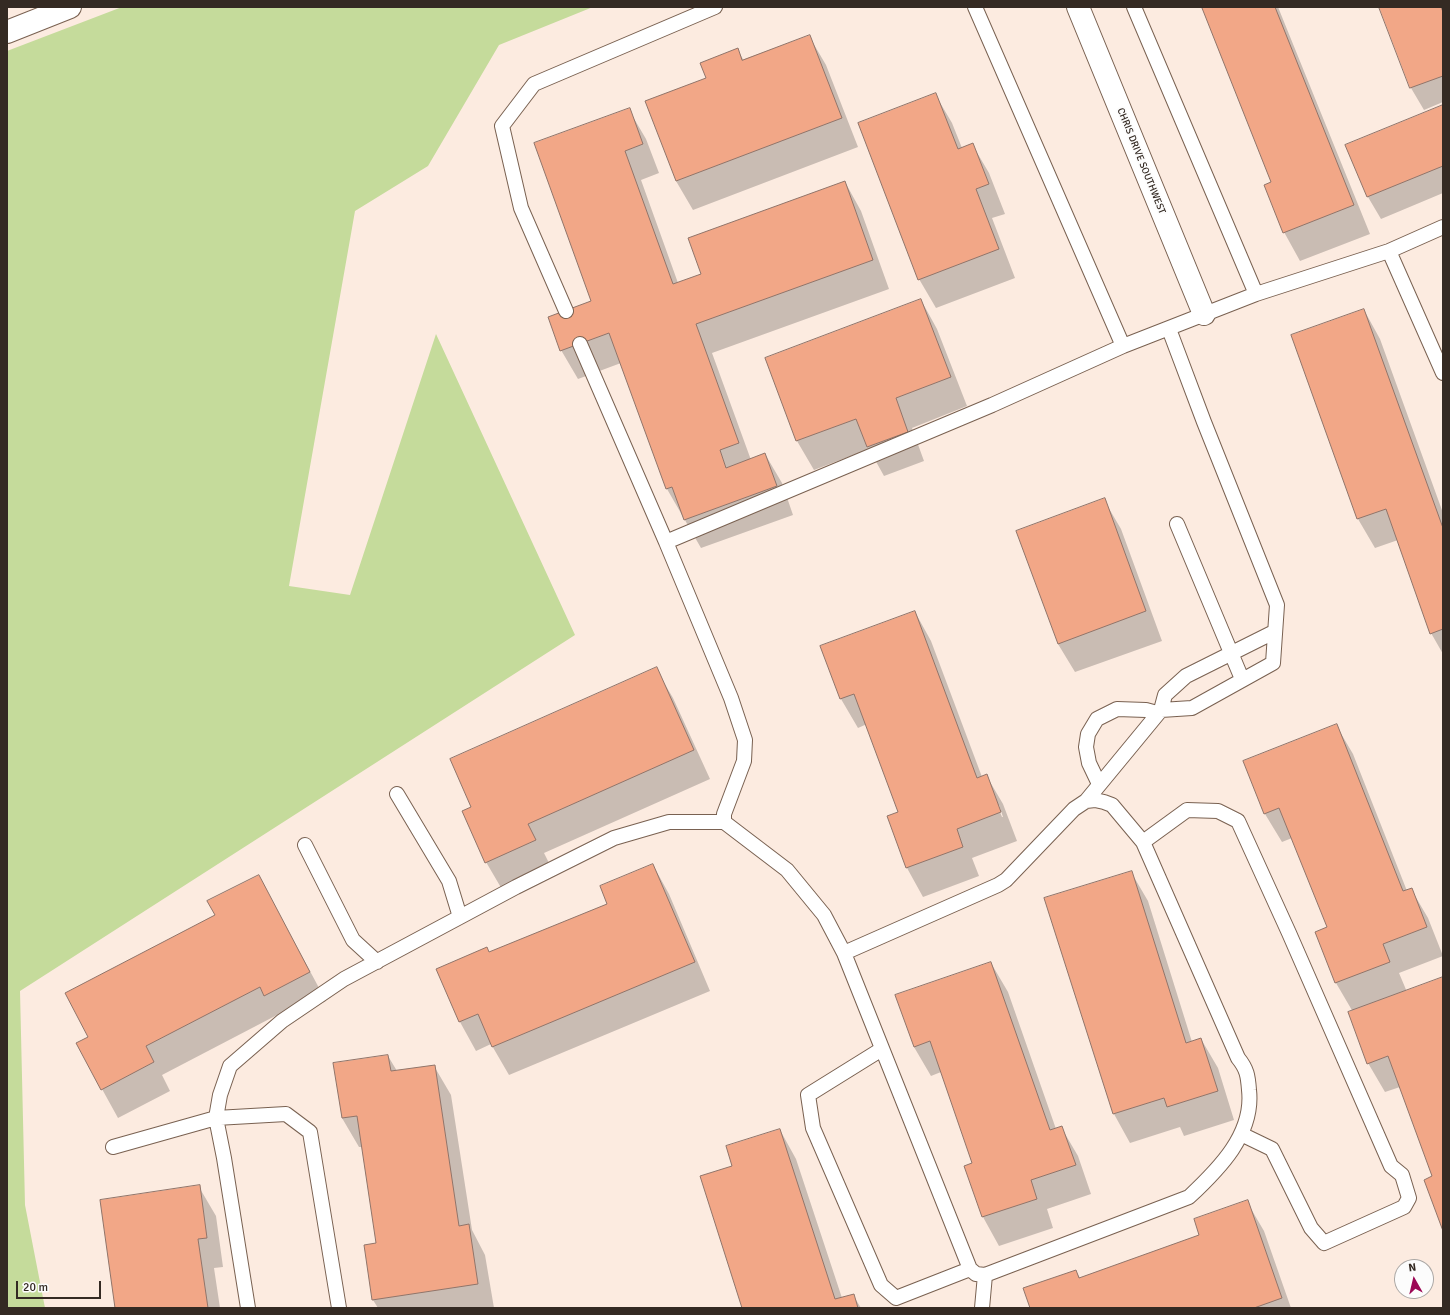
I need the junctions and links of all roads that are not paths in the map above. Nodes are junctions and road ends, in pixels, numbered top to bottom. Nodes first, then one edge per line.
1 (70, 7) edge
2 (714, 7) edge
3 (976, 7) edge
4 (1078, 7) edge
5 (1134, 7) edge
6 (7, 32) edge
7 (1443, 227) edge
8 (1389, 251) junction
9 (1256, 294) junction
10 (566, 311) dead end
11 (1204, 314) junction
12 (1169, 329) junction
13 (580, 344) dead end
14 (1123, 346) junction
15 (1443, 374) edge
16 (1177, 524) dead end
17 (666, 542) junction
18 (1274, 632) junction
19 (1230, 653) junction
20 (1242, 679) junction
21 (1159, 712) junction
22 (1099, 784) junction
23 (396, 794) dead end
24 (1086, 801) junction
25 (724, 822) junction
26 (1143, 842) junction
27 (305, 845) dead end
28 (460, 917) junction
29 (844, 953) junction
30 (377, 962) junction
31 (882, 1049) junction
32 (216, 1118) junction
33 (1241, 1134) junction
34 (113, 1147) dead end
35 (970, 1269) junction
36 (985, 1275) junction
37 (248, 1308) edge
38 (339, 1308) edge
39 (982, 1308) edge

1 - 6 street
2 - 10 lane
3 - 14 lane
4 - 11 street, CHRIS DRIVE SOUTHWEST
5 - 9 lane
7 - 8 lane
8 - 9 lane
8 - 15 lane
9 - 11 lane
11 - 12 lane
12 - 14 lane
12 - 18 lane
13 - 17 lane
14 - 17 lane
16 - 19 lane
17 - 25 lane
18 - 19 lane
18 - 20 lane
19 - 20 lane
19 - 21 lane
20 - 21 lane
21 - 22 lane
21 - 22 lane
22 - 24 lane
23 - 28 lane
24 - 26 lane
24 - 29 lane
25 - 28 lane
25 - 29 lane
26 - 33 lane
26 - 33 lane
27 - 30 lane
28 - 30 lane
29 - 31 lane
30 - 32 lane
31 - 35 lane
31 - 35 lane
32 - 34 lane
32 - 37 lane
32 - 38 lane
33 - 36 lane
35 - 36 lane
36 - 39 lane

